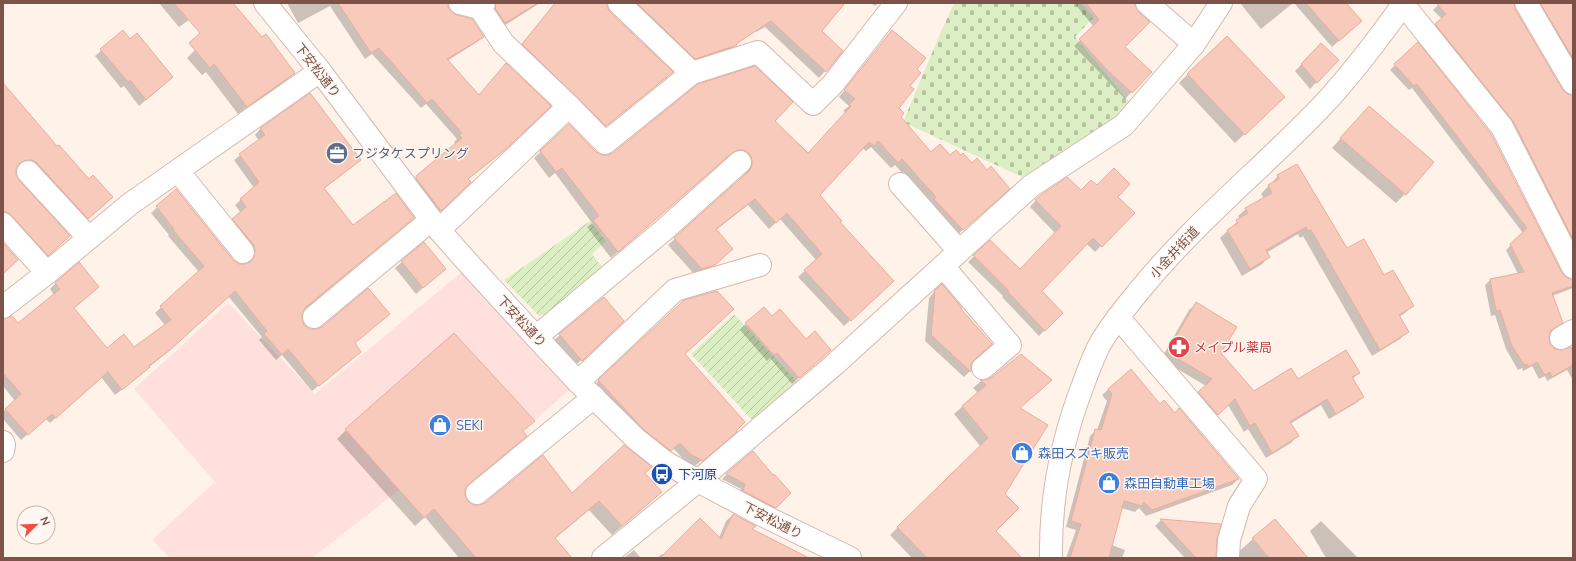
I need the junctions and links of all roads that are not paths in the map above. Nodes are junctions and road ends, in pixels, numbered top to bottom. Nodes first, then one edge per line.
1 (265, 3) edge
2 (619, 3) edge
3 (896, 3) edge
4 (1148, 3) edge
5 (1221, 3) edge
6 (1526, 3) edge
7 (1403, 4) edge
8 (475, 5) edge
9 (1194, 44) junction
10 (320, 72) junction
11 (692, 74) junction
12 (1573, 83) edge
13 (569, 106) junction
14 (740, 162) dead end
15 (178, 170) junction
16 (28, 172) dead end
17 (900, 184) dead end
18 (3, 224) edge
19 (435, 225) junction
20 (89, 238) junction
21 (960, 251) junction
22 (243, 252) dead end
23 (1572, 262) edge
24 (760, 265) dead end
25 (943, 266) junction
26 (47, 273) junction
27 (3, 307) edge
28 (314, 317) dead end
29 (1118, 317) junction
30 (536, 337) junction
31 (983, 368) dead end
32 (578, 382) junction
33 (594, 397) junction
34 (3, 442) edge
35 (3, 451) edge
36 (698, 481) junction
37 (477, 493) dead end
38 (603, 558) edge
39 (850, 558) edge
40 (1051, 558) edge
41 (1228, 558) edge

1 - 10 street, 下安松通り
2 - 11 street
3 - 11 street
4 - 9 street
5 - 9 street
6 - 12 street
7 - 23 street
7 - 29 street, 小金井街道
8 - 13 street
9 - 21 street
10 - 15 street
10 - 19 street, 下安松通り
11 - 13 street
13 - 19 street
14 - 30 street
15 - 20 street
15 - 22 street
16 - 20 street
17 - 21 street
18 - 26 street
19 - 28 street
19 - 30 street, 下安松通り
20 - 26 street
21 - 25 street
24 - 32 street
25 - 31 street
25 - 36 street
26 - 27 street
29 - 40 street, 小金井街道
29 - 41 street
30 - 32 street, 下安松通り
32 - 33 street, 下安松通り
33 - 36 street, 下安松通り
33 - 37 street
34 - 35 street
36 - 38 street
36 - 39 street, 下安松通り

